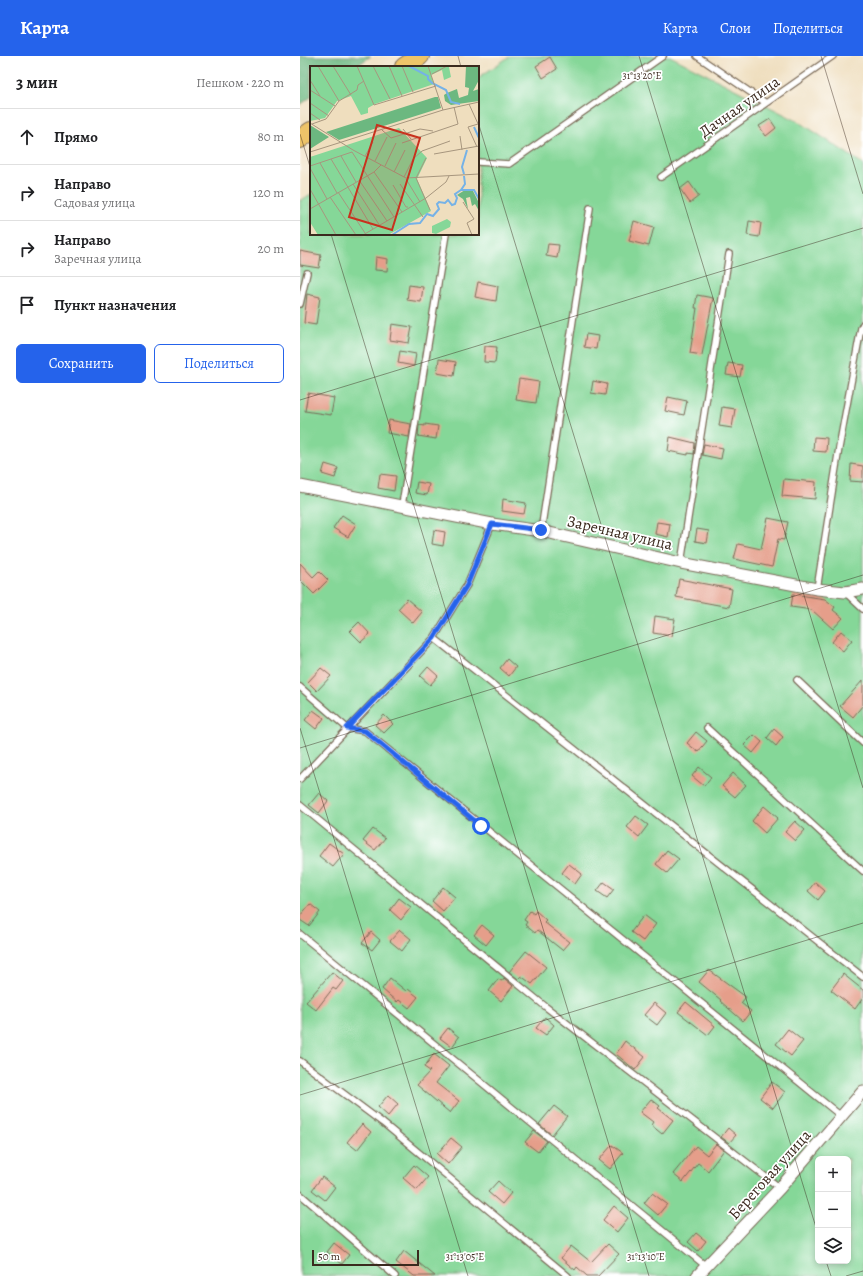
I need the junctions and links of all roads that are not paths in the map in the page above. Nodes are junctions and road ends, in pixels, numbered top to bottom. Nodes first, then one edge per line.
1 (420, 56) edge
2 (663, 56) edge
3 (697, 56) edge
4 (833, 56) edge
5 (405, 66) edge
6 (766, 103) junction
7 (310, 132) edge
8 (300, 139) edge
9 (479, 162) edge
10 (661, 177) dead end
11 (590, 208) dead end
12 (446, 235) edge
13 (729, 254) dead end
14 (307, 273) dead end
15 (300, 304) edge
16 (863, 324) edge
17 (300, 486) edge
18 (402, 505) junction
19 (492, 524) junction
20 (541, 530) junction
21 (681, 563) junction
22 (818, 589) junction
23 (863, 589) edge
24 (845, 592) junction
25 (863, 609) edge
26 (434, 638) junction
27 (796, 680) dead end
28 (300, 687) edge
29 (347, 728) junction
30 (707, 728) dead end
31 (863, 743) edge
32 (300, 779) edge
33 (300, 805) edge
34 (863, 871) edge
35 (300, 934) edge
36 (863, 977) edge
37 (300, 1061) edge
38 (863, 1091) edge
39 (841, 1116) junction
40 (780, 1188) junction
41 (300, 1194) edge
42 (707, 1267) junction
43 (395, 1276) edge
44 (568, 1276) edge
45 (697, 1276) edge

1 - 5 main road
2 - 9 lane
3 - 6 lane
4 - 6 lane, Дачная улица
6 - 10 lane, Дачная улица
7 - 8 main road
11 - 20 lane
12 - 18 lane
13 - 21 lane
14 - 15 lane
16 - 22 lane
17 - 18 street, Заречная улица
18 - 19 street, Заречная улица
19 - 20 street, Заречная улица
19 - 26 lane
20 - 21 street, Заречная улица
21 - 22 street, Заречная улица
22 - 24 street, Заречная улица
23 - 24 street, Заречная улица
24 - 25 lane
26 - 29 lane
26 - 36 lane
27 - 31 lane
28 - 29 lane
29 - 32 lane
29 - 39 lane
30 - 34 lane
33 - 40 lane
35 - 42 lane
37 - 44 lane
38 - 39 street, Береговая улица
39 - 40 street, Береговая улица
40 - 42 street, Береговая улица
41 - 43 lane
42 - 45 street, Береговая улица

